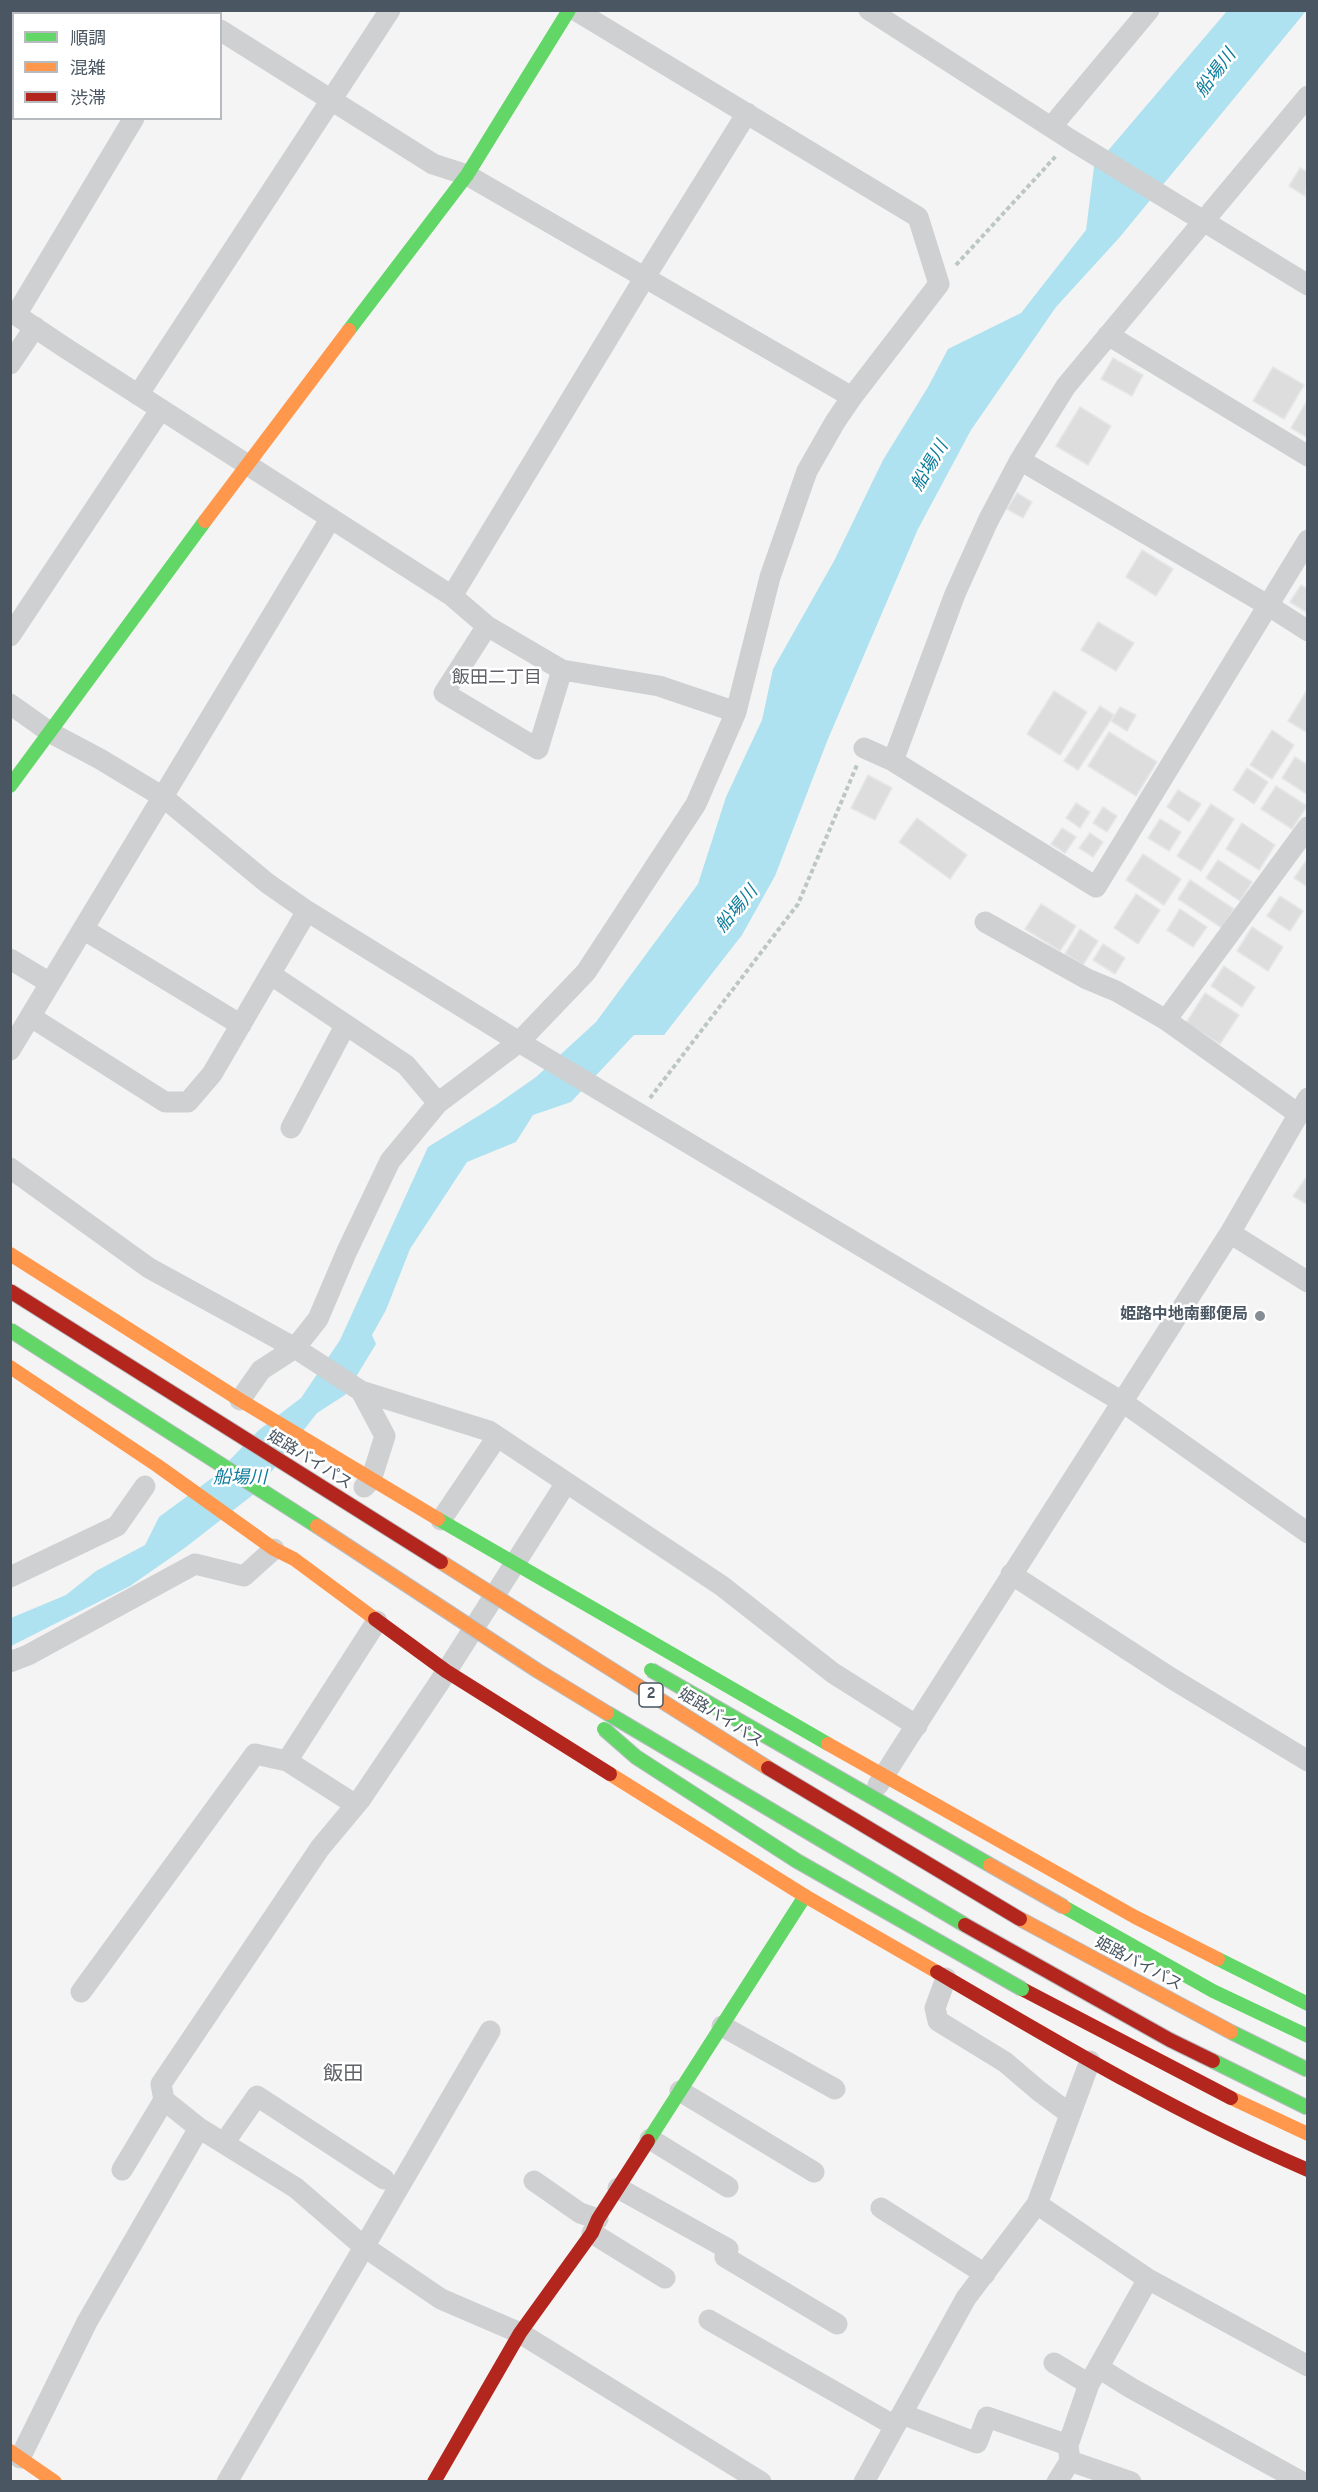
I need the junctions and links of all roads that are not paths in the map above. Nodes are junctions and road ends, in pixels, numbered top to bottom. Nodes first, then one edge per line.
1 (189, 10) edge
2 (390, 10) edge
3 (569, 10) edge
4 (575, 10) edge
5 (869, 10) edge
6 (1149, 10) edge
7 (197, 12) edge
8 (222, 31) edge
9 (1308, 96) edge
10 (333, 101) junction
11 (747, 113) junction
12 (133, 120) edge
13 (1052, 126) junction
14 (467, 175) junction
15 (1202, 221) junction
16 (645, 277) junction
17 (1308, 285) edge
18 (13, 313) edge
19 (35, 327) junction
20 (1108, 335) junction
21 (10, 364) edge
22 (138, 395) junction
23 (852, 397) junction
24 (161, 409) junction
25 (1308, 456) edge
26 (1020, 460) junction
27 (247, 463) junction
28 (331, 518) junction
29 (1308, 540) edge
30 (452, 596) junction
31 (1269, 606) junction
32 (487, 626) junction
33 (1308, 631) edge
34 (10, 636) edge
35 (562, 670) junction
36 (10, 704) edge
37 (736, 712) junction
38 (51, 733) junction
39 (864, 748) road end
40 (893, 761) junction
41 (10, 786) edge
42 (163, 797) junction
43 (1308, 827) edge
44 (307, 911) junction
45 (985, 921) dead end
46 (83, 929) junction
47 (10, 959) edge
48 (270, 974) junction
49 (50, 983) junction
50 (31, 1017) junction
51 (1166, 1020) junction
52 (241, 1025) junction
53 (345, 1026) junction
54 (519, 1042) junction
55 (10, 1050) edge
56 (438, 1103) junction
57 (1302, 1106) edge
58 (291, 1128) dead end
59 (10, 1168) edge
60 (1230, 1233) junction
61 (10, 1254) edge
62 (1308, 1282) edge
63 (10, 1291) edge
64 (10, 1330) edge
65 (295, 1348) junction
66 (10, 1367) edge
67 (361, 1391) junction
68 (240, 1400) junction
69 (1124, 1403) junction
70 (497, 1437) junction
71 (371, 1480) junction
72 (566, 1484) junction
73 (145, 1486) dead end
74 (364, 1516) junction
75 (441, 1520) junction
76 (1308, 1533) edge
77 (274, 1549) junction
78 (294, 1559) junction
79 (516, 1563) junction
80 (1011, 1574) junction
81 (10, 1578) edge
82 (377, 1621) junction
83 (562, 1621) dead end
84 (635, 1661) dead end
85 (10, 1662) edge
86 (446, 1671) junction
87 (538, 1671) junction
88 (917, 1726) junction
89 (287, 1761) junction
90 (1308, 1761) edge
91 (884, 1776) junction
92 (356, 1805) junction
93 (805, 1896) junction
94 (946, 1978) junction
95 (81, 1992) dead end
96 (1308, 2004) edge
97 (722, 2026) junction
98 (490, 2031) dead end
99 (1308, 2036) edge
100 (1090, 2061) junction
101 (1308, 2070) edge
102 (835, 2089) dead end
103 (680, 2091) junction
104 (164, 2100) junction
105 (1308, 2108) edge
106 (1070, 2114) junction
107 (199, 2128) junction
108 (1308, 2134) edge
109 (650, 2139) junction
110 (224, 2143) junction
111 (122, 2170) dead end
112 (1308, 2170) edge
113 (814, 2172) dead end
114 (384, 2179) dead end
115 (534, 2181) dead end
116 (728, 2187) dead end
117 (618, 2188) junction
118 (1037, 2205) junction
119 (881, 2208) dead end
120 (595, 2226) junction
121 (363, 2246) junction
122 (985, 2274) junction
123 (665, 2278) dead end
124 (1148, 2279) junction
125 (709, 2320) dead end
126 (837, 2324) dead end
127 (520, 2333) junction
128 (1054, 2363) dead end
129 (1308, 2366) edge
130 (1094, 2376) junction
131 (898, 2420) junction
132 (1069, 2453) junction
133 (15, 2455) edge
134 (1308, 2466) edge
135 (55, 2481) edge
136 (227, 2481) edge
137 (434, 2481) edge
138 (761, 2481) edge
139 (864, 2481) edge
140 (1057, 2481) edge
141 (1131, 2481) edge
142 (1300, 2481) edge

1 - 7 street
2 - 10 street
3 - 14 main road
4 - 11 street
5 - 13 street
6 - 13 street
8 - 10 street
9 - 15 street
10 - 14 street
10 - 22 street
11 - 16 street
11 - 23 street
12 - 18 street
13 - 15 street
14 - 16 street
14 - 27 main road
15 - 17 street
15 - 20 street
16 - 23 street
16 - 30 street
18 - 19 street
19 - 21 street
19 - 22 street
20 - 25 street
20 - 26 street
22 - 24 street
23 - 37 street
24 - 27 street
24 - 34 street
26 - 31 street
26 - 40 street
27 - 28 street
27 - 38 main road
28 - 30 street
28 - 42 street
29 - 31 street
30 - 32 street
31 - 33 street
31 - 40 street
32 - 35 street
32 - 35 street
35 - 37 street
36 - 38 street
37 - 54 street
38 - 41 main road
38 - 42 street
39 - 40 street
42 - 44 street
42 - 46 street
43 - 51 street
44 - 48 street
44 - 54 street
45 - 51 street
46 - 49 street
46 - 52 street
47 - 49 street
48 - 52 street
48 - 53 street
49 - 50 street
50 - 52 street
50 - 55 street
51 - 57 street
53 - 56 street
53 - 58 street
54 - 56 street
54 - 69 street
56 - 65 street
57 - 60 street
59 - 65 street
60 - 62 street
60 - 69 street
61 - 68 main road
63 - 74 main road, 姫路バイパス / 2, bridge
64 - 87 main road, 2, bridge
65 - 67 street
65 - 68 street
66 - 77 main road
67 - 70 street
67 - 71 street
68 - 71 main road
69 - 76 street
69 - 80 street
70 - 72 street
70 - 75 street
71 - 75 main road
71 - 78 street
72 - 79 street
72 - 88 street
73 - 81 street
74 - 83 main road, bridge
74 - 101 main road, 姫路バイパス / 2, bridge
75 - 79 main road
77 - 78 main road
77 - 85 street
78 - 82 main road
79 - 86 street
79 - 91 main road
80 - 88 street
80 - 90 street
82 - 86 main road
82 - 89 street
84 - 99 main road, bridge
86 - 92 street
86 - 93 main road
87 - 105 main road, 2, bridge
87 - 108 main road, bridge
88 - 91 street
89 - 92 street
89 - 95 street
91 - 93 street
91 - 96 main road
92 - 104 street
93 - 94 main road
93 - 97 main road
94 - 100 main road
94 - 106 street
97 - 102 street
97 - 103 main road
98 - 121 street
100 - 106 street
100 - 112 main road
103 - 109 main road
103 - 113 street
104 - 107 street
104 - 111 street
106 - 118 street
107 - 110 street
107 - 133 street
109 - 116 street
109 - 117 main road
110 - 114 street
110 - 121 street
115 - 120 street
117 - 120 main road
117 - 126 street
118 - 122 street
118 - 124 street
119 - 122 street
120 - 123 street
120 - 127 main road
121 - 127 street
121 - 136 street
122 - 131 street
124 - 129 street
124 - 130 street
125 - 131 street
127 - 137 main road
127 - 138 street
128 - 130 street
130 - 132 street
130 - 142 street
131 - 132 street
131 - 139 street
132 - 140 street
132 - 141 street
133 - 135 main road
134 - 142 street

